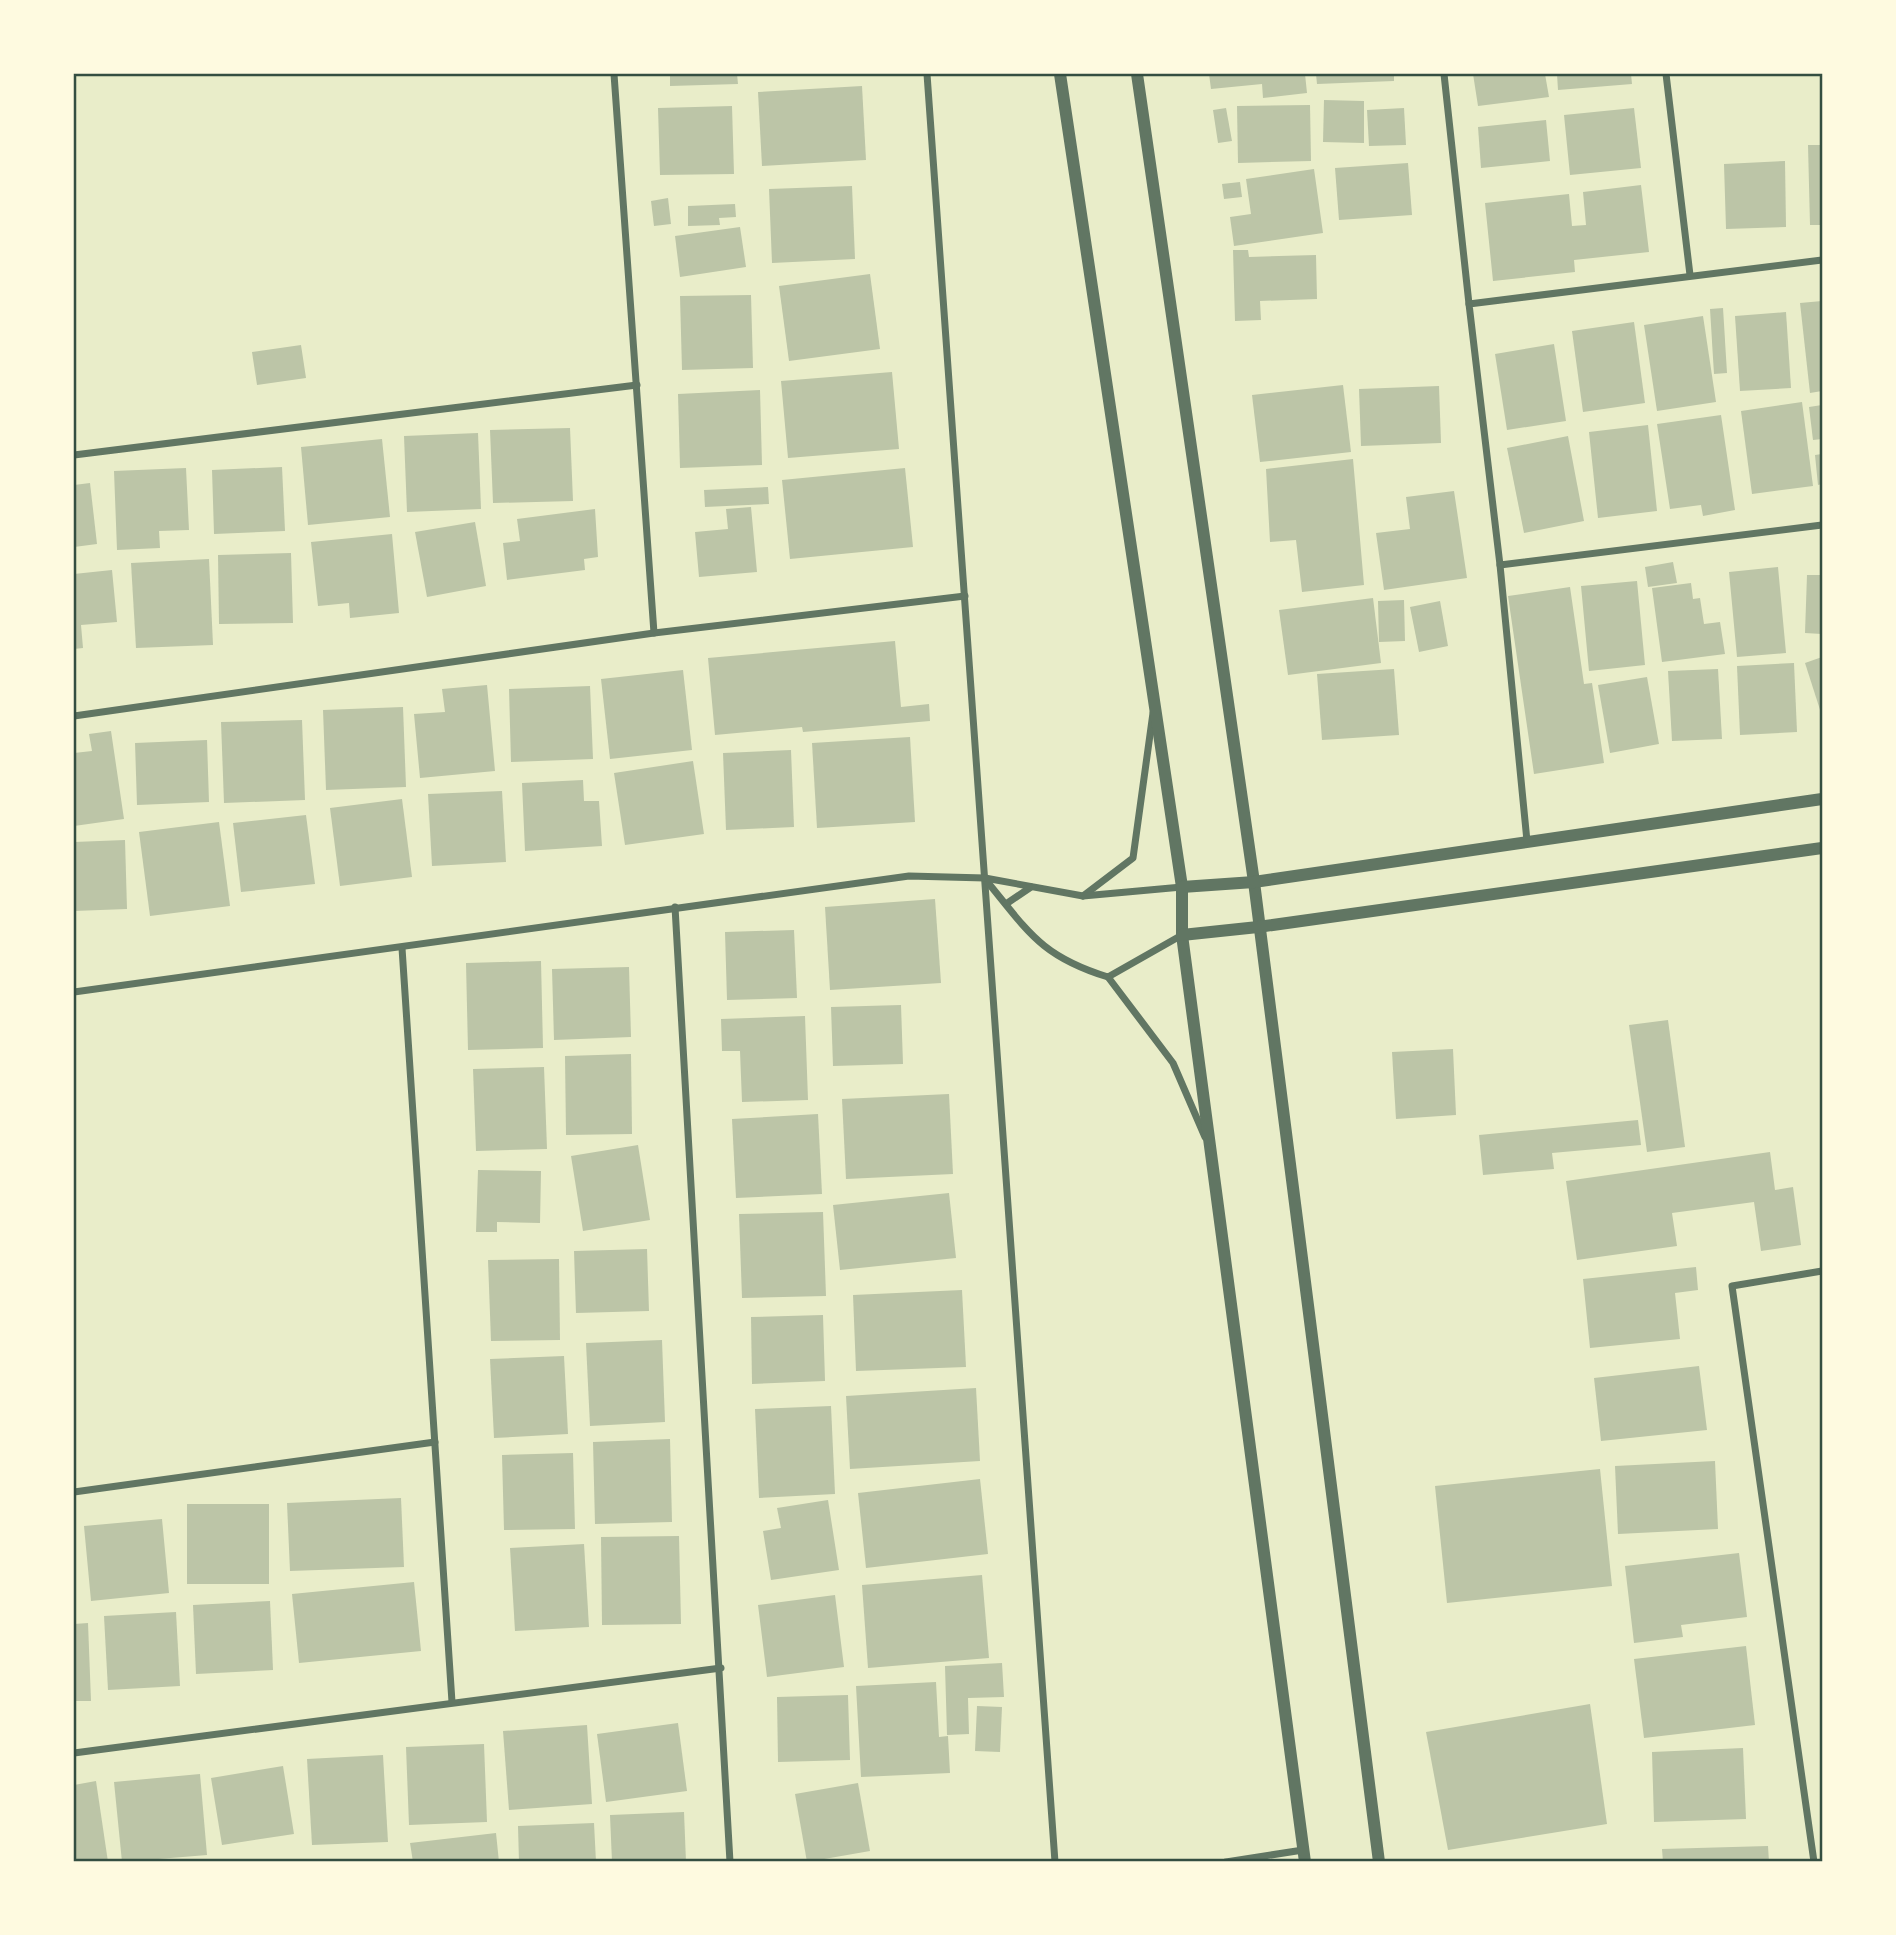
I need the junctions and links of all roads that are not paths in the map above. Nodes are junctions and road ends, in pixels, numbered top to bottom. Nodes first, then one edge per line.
1 (614, 74) edge
2 (927, 74) edge
3 (1060, 74) edge
4 (1137, 74) edge
5 (1444, 74) edge
6 (1666, 74) edge
7 (1822, 260) edge
8 (1690, 275) junction
9 (1469, 304) junction
10 (637, 385) junction
11 (74, 455) edge
12 (1822, 525) edge
13 (1500, 565) junction
14 (965, 596) junction
15 (654, 633) junction
16 (1154, 706) junction
17 (74, 716) edge
18 (1822, 799) edge
19 (1527, 841) junction
20 (1822, 848) edge
21 (985, 878) junction
22 (1254, 882) junction
23 (1032, 887) junction
24 (1182, 887) junction
25 (1083, 896) junction
26 (1006, 904) junction
27 (676, 907) junction
28 (1258, 927) junction
29 (1182, 935) junction
30 (402, 948) junction
31 (1108, 977) junction
32 (74, 992) edge
33 (1212, 1153) junction
34 (1822, 1271) edge
35 (435, 1442) junction
36 (74, 1492) edge
37 (721, 1668) junction
38 (452, 1702) junction
39 (74, 1753) edge
40 (1304, 1856) edge
41 (730, 1861) edge
42 (1055, 1861) edge
43 (1226, 1861) edge
44 (1379, 1861) edge
45 (1814, 1861) edge

1 - 10 street
2 - 14 street
3 - 16 street
4 - 22 street
5 - 9 street
6 - 8 street
7 - 8 street
8 - 9 street
9 - 13 street
10 - 11 street
10 - 15 street
12 - 13 street
13 - 19 street
14 - 15 street
14 - 21 street
15 - 17 street
16 - 24 street
16 - 25 street
18 - 19 street
19 - 22 street
20 - 28 street
21 - 23 street
21 - 26 street
21 - 27 street
21 - 42 street
22 - 24 street
22 - 28 street
23 - 25 street
23 - 26 street
24 - 25 street
24 - 29 street
26 - 31 street
27 - 30 street
27 - 37 street
28 - 29 street
28 - 44 street
29 - 31 street
29 - 33 street
30 - 32 street
30 - 35 street
31 - 33 street
33 - 40 street
34 - 45 street
35 - 36 street
35 - 38 street
37 - 38 street
37 - 41 street
38 - 39 street
40 - 43 street

